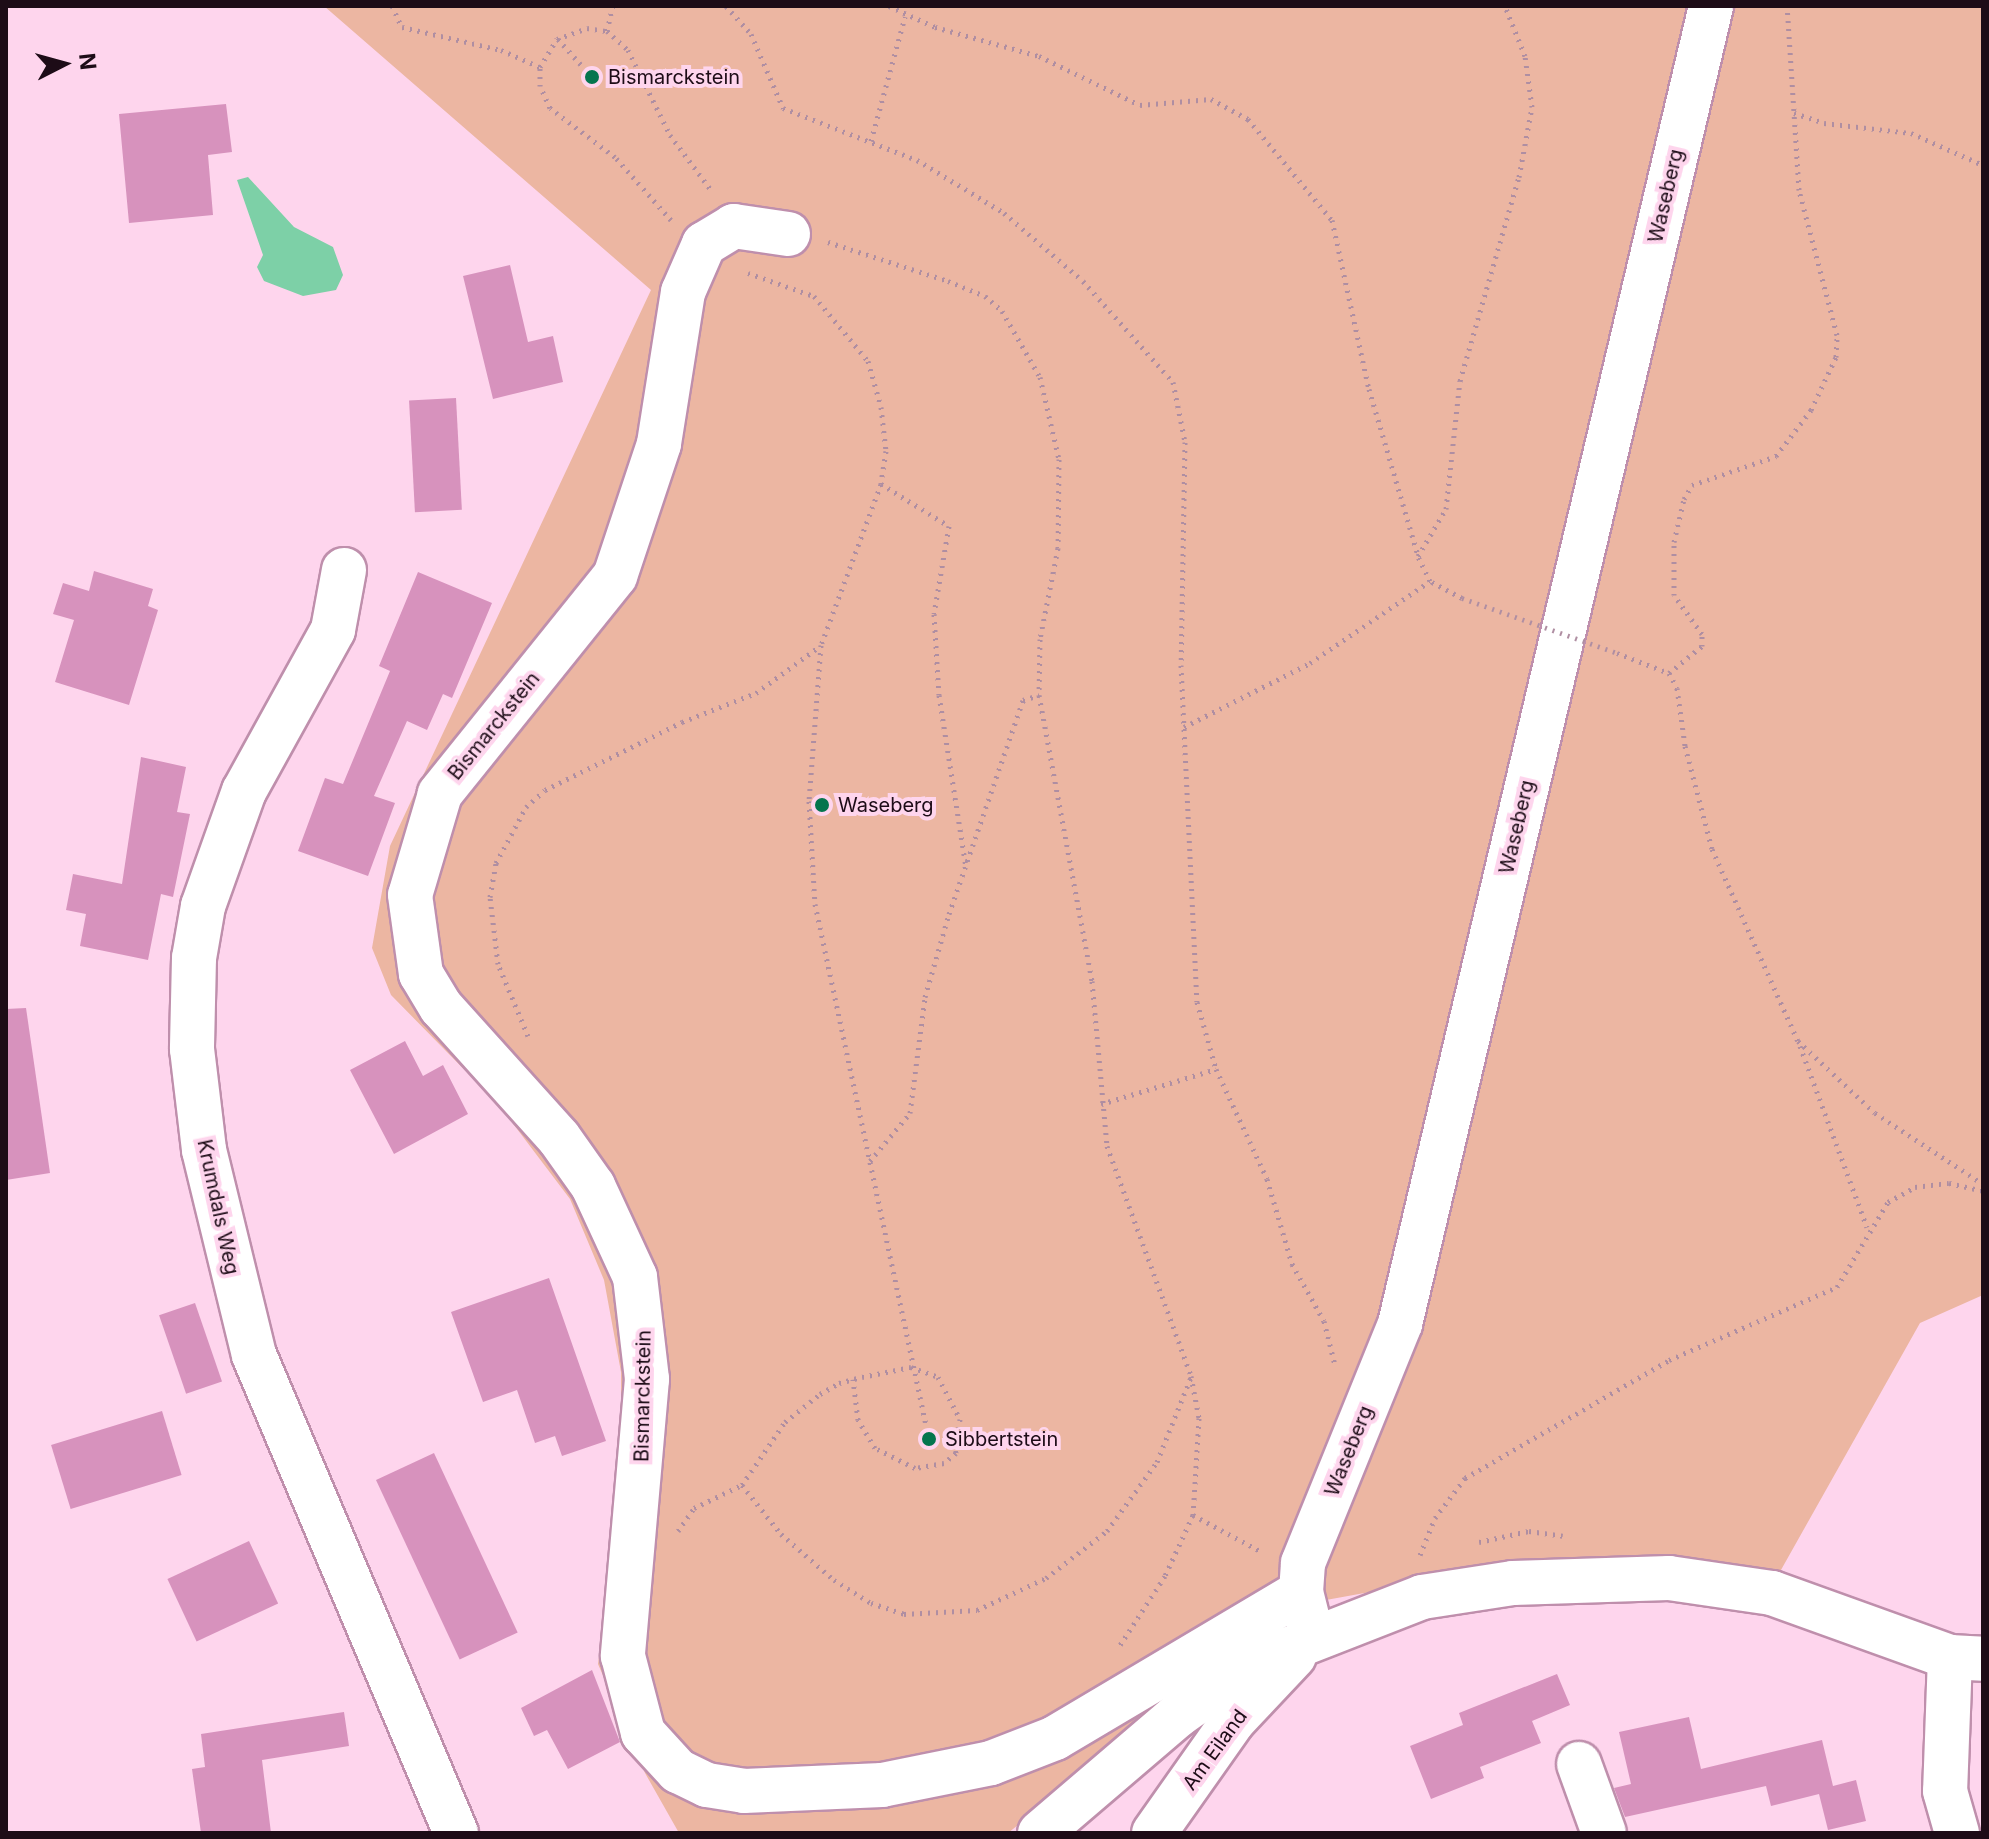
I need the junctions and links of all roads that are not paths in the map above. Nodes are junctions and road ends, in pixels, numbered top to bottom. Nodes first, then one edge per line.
1 (1711, 6) edge
2 (788, 234) road end
3 (344, 570) dead end
4 (1301, 1592) junction
5 (1312, 1636) junction
6 (1966, 1658) edge
7 (1579, 1764) dead end
8 (456, 1833) edge
9 (1040, 1833) edge
10 (1154, 1833) edge
11 (1604, 1833) edge
12 (1957, 1833) edge

1 - 4 street, Waseberg
2 - 4 street, Bismarckstein
3 - 8 street, Krumdals Weg
4 - 5 street, Waseberg
5 - 6 street
5 - 9 street
5 - 10 street, Am Eiland
6 - 12 street
7 - 11 street

